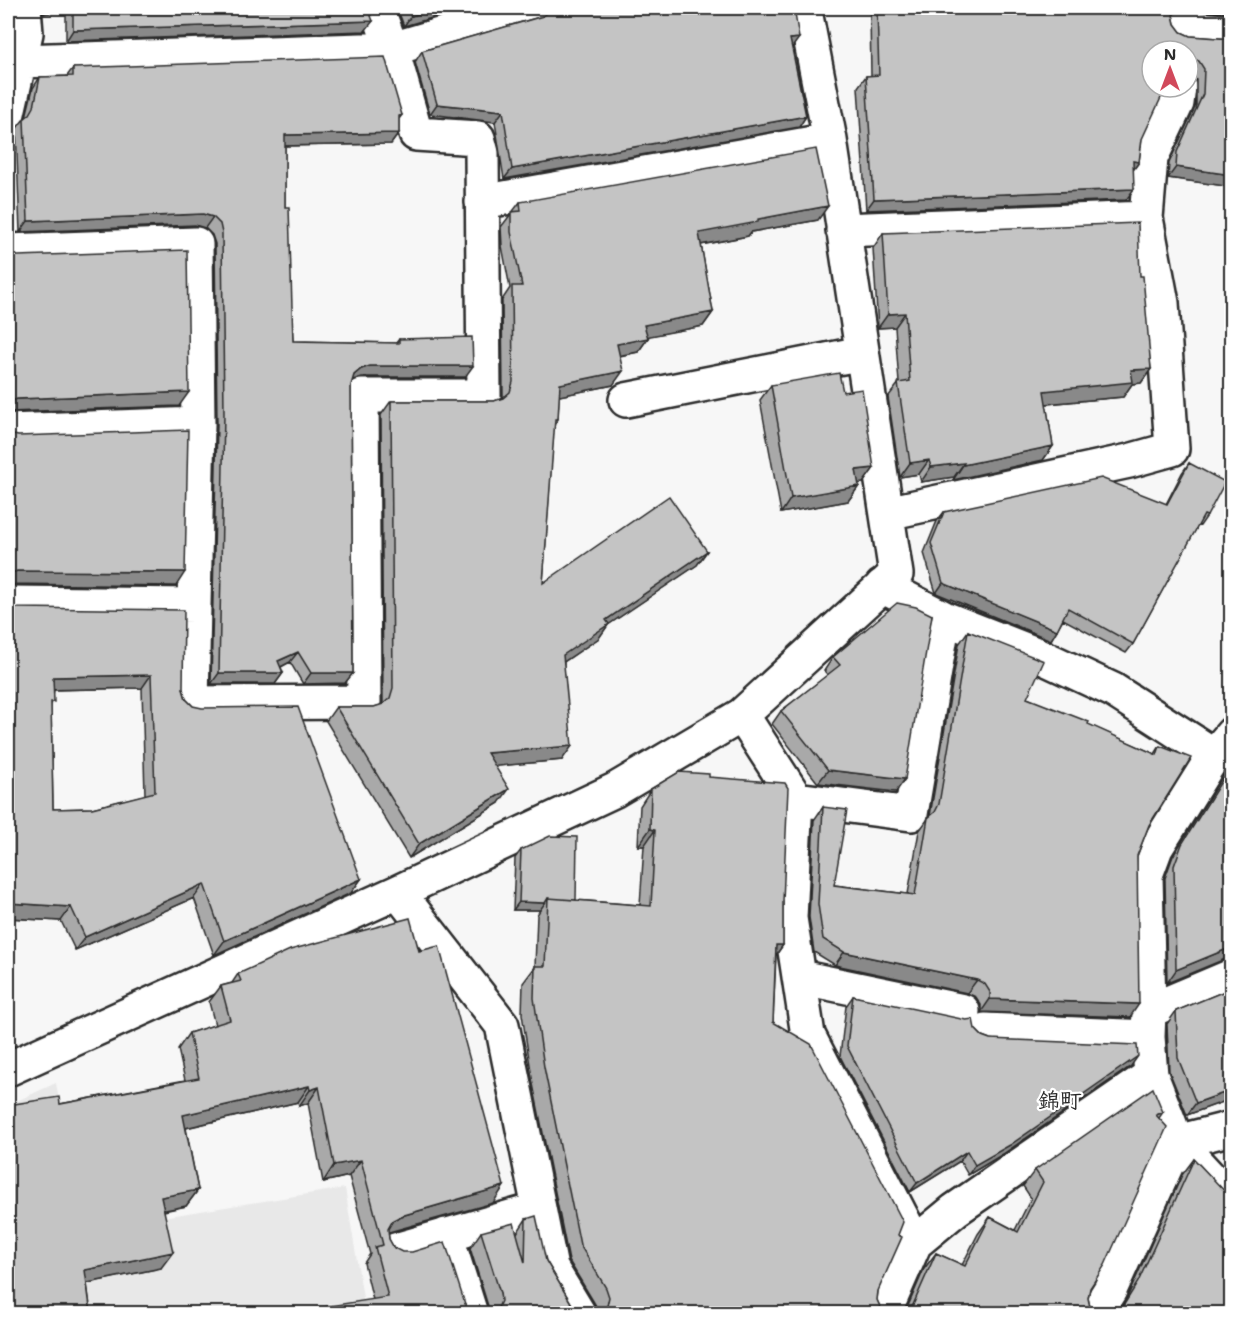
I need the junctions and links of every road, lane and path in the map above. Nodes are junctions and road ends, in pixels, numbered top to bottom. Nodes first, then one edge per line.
1 (24, 8) edge
2 (377, 8) edge
3 (530, 8) edge
4 (807, 8) edge
5 (1183, 29) edge
6 (1232, 32) edge
7 (392, 49) junction
8 (14, 62) edge
9 (1178, 99) edge
10 (8, 113) edge
11 (830, 140) junction
12 (482, 202) junction
13 (1146, 218) junction
14 (843, 230) junction
15 (8, 251) edge
16 (862, 353) junction
17 (626, 400) dead end
18 (198, 424) junction
19 (8, 431) edge
20 (887, 513) junction
21 (882, 586) junction
22 (8, 603) edge
23 (194, 604) junction
24 (944, 618) junction
25 (742, 714) junction
26 (1223, 745) edge
27 (796, 799) junction
28 (398, 892) junction
29 (1232, 976) edge
30 (799, 977) junction
31 (1149, 1024) junction
32 (8, 1069) edge
33 (1151, 1075) junction
34 (1232, 1128) edge
35 (1177, 1142) junction
36 (1232, 1202) edge
37 (539, 1209) junction
38 (446, 1235) junction
39 (915, 1243) junction
40 (395, 1250) edge
41 (1111, 1306) edge
42 (471, 1314) edge
43 (579, 1314) edge
44 (884, 1314) edge

1 - 8 street
2 - 7 street
3 - 7 street
4 - 11 street
5 - 6 street
7 - 8 street
7 - 12 street
8 - 10 street
9 - 13 street
11 - 12 street
11 - 14 street
12 - 23 street
13 - 14 street
13 - 20 street
14 - 16 street
15 - 18 street
16 - 17 street
16 - 20 street
18 - 19 street
18 - 23 street
20 - 21 street
21 - 24 street
21 - 25 street
22 - 23 street
24 - 26 street
24 - 27 street
25 - 27 street
25 - 28 street
26 - 31 street
27 - 30 street
28 - 32 street
28 - 37 street
29 - 31 street
30 - 31 street
30 - 39 street
31 - 33 street
33 - 35 street
33 - 39 street
34 - 35 street
35 - 36 street
35 - 41 street
37 - 38 street
37 - 43 street
38 - 40 street
38 - 42 street
39 - 44 street

